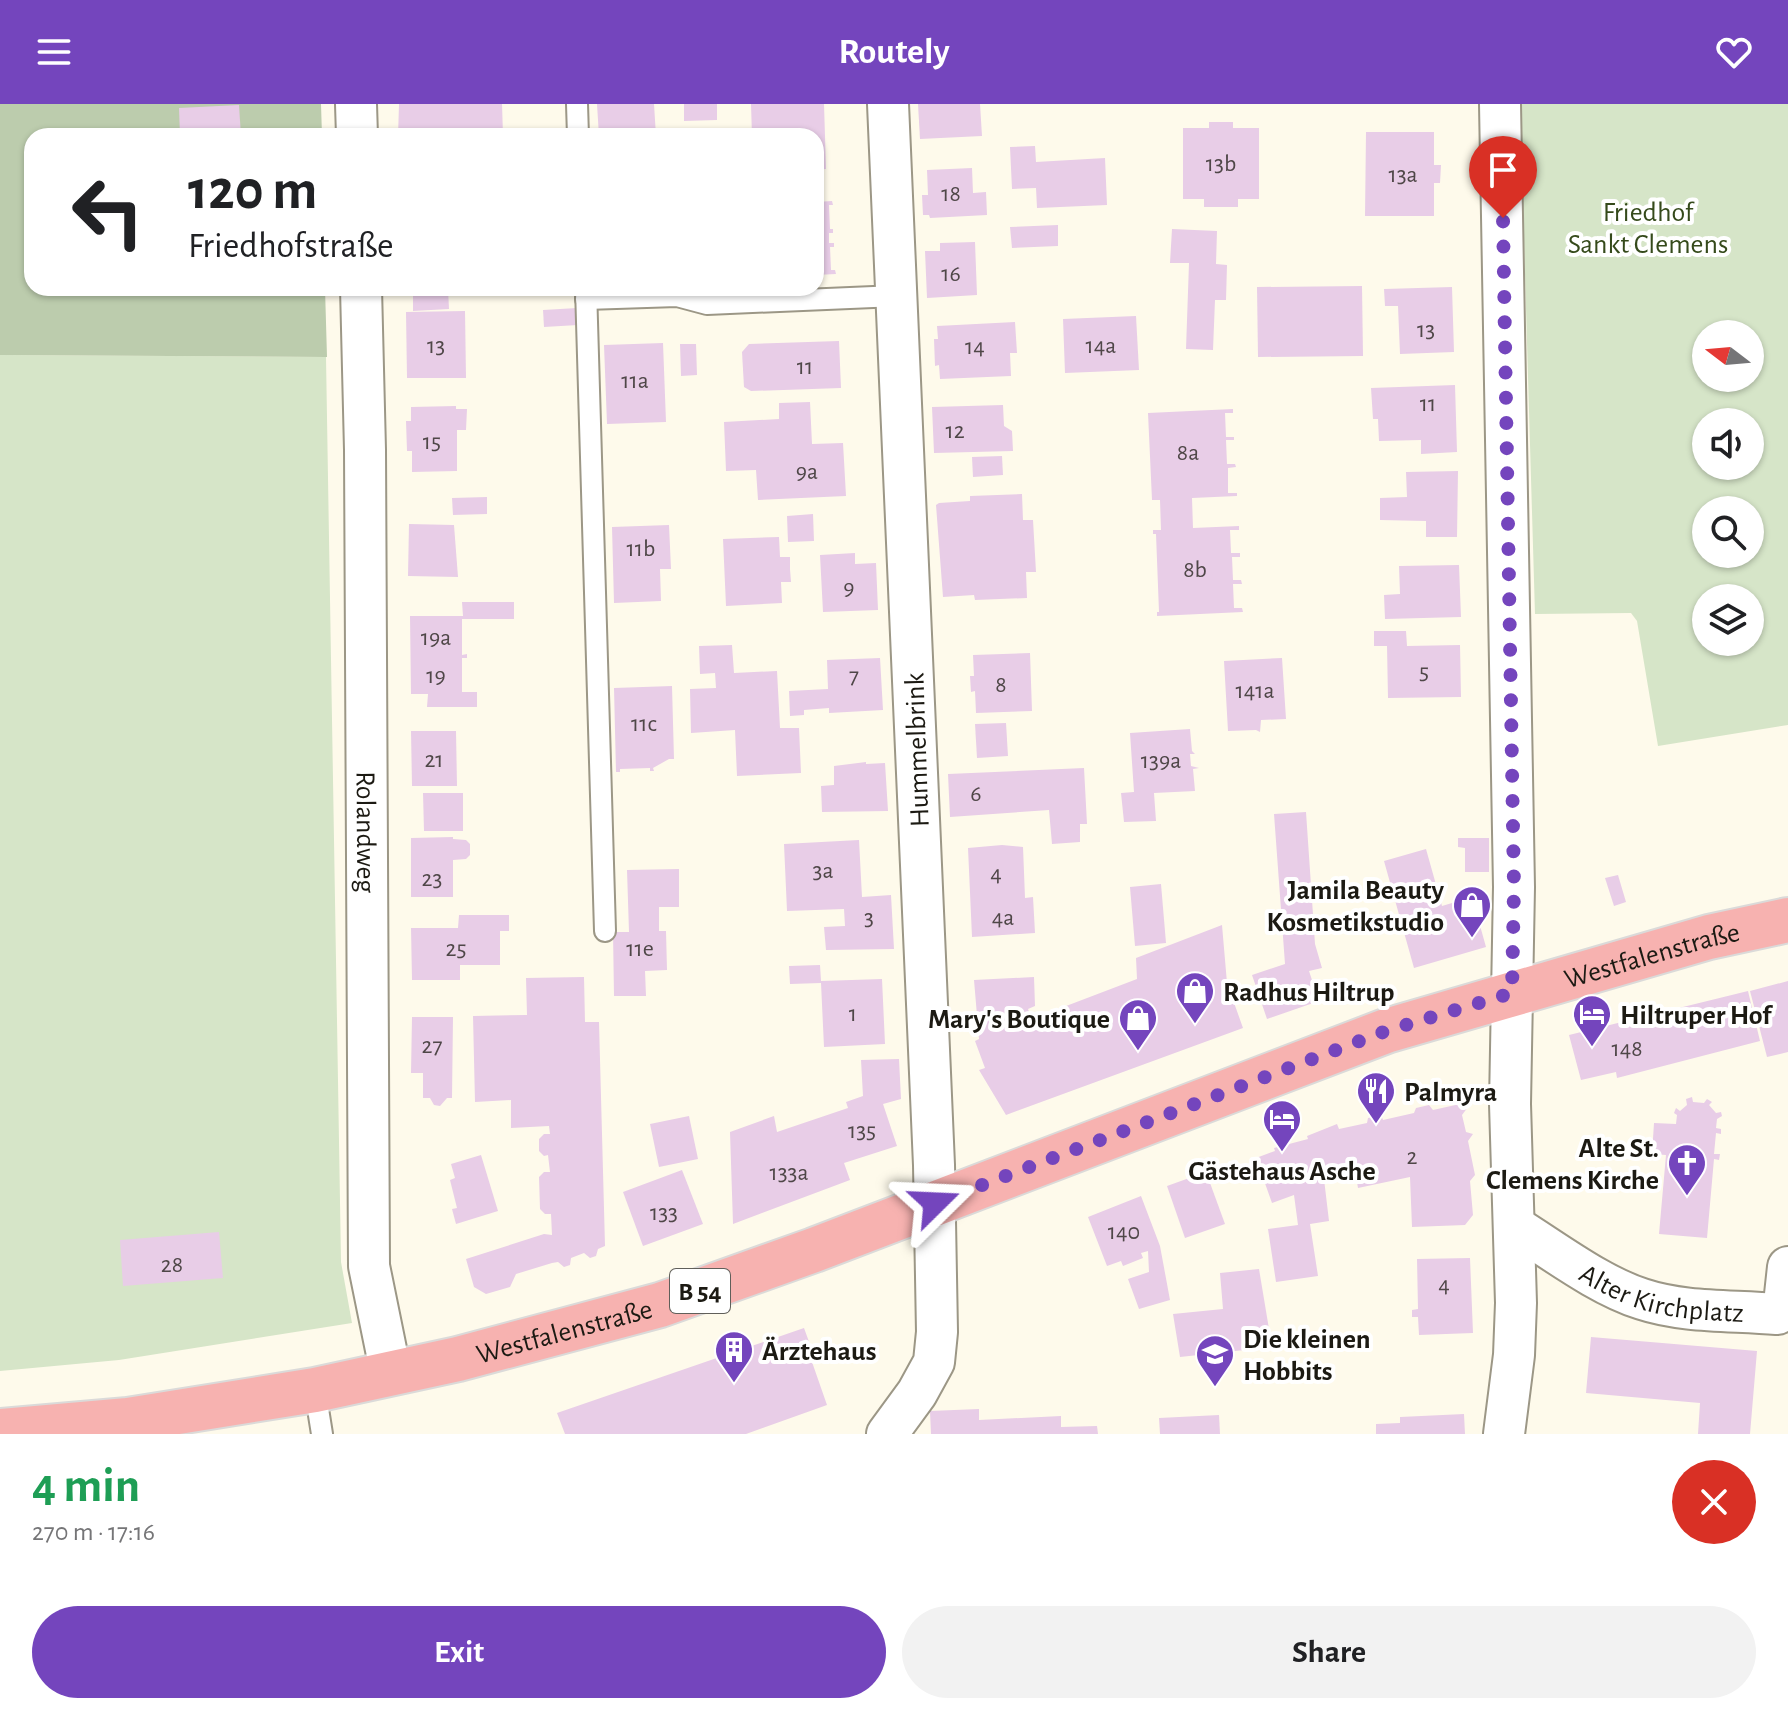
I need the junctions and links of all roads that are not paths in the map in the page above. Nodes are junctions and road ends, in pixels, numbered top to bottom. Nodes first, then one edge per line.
1 (356, 104) edge
2 (577, 104) edge
3 (888, 104) edge
4 (1500, 104) edge
5 (357, 128) edge
6 (578, 128) edge
7 (361, 296) edge
8 (586, 296) edge
9 (677, 296) edge
10 (897, 296) junction
11 (1788, 920) edge
12 (605, 931) dead end
13 (1512, 993) junction
14 (935, 1203) junction
15 (1514, 1226) junction
16 (1788, 1267) edge
17 (391, 1374) junction
18 (315, 1390) junction
19 (128, 1427) edge
20 (0, 1431) edge
21 (322, 1434) edge
22 (887, 1434) edge
23 (1504, 1434) edge

1 - 5 street
2 - 6 lane
3 - 10 street, Hummelbrink
4 - 13 street
7 - 17 street, Rolandweg
8 - 12 lane
9 - 10 lane
10 - 14 street, Hummelbrink
11 - 13 main road, Westfalenstraße / B 54
13 - 14 main road, Westfalenstraße / B 54
13 - 15 street
14 - 17 main road, Westfalenstraße / B 54
14 - 22 street, Hummelbrink
15 - 16 street, Alter Kirchplatz
15 - 23 street
17 - 18 main road, Westfalenstraße / B 54
18 - 19 main road, Westfalenstraße / B 54
18 - 21 lane
19 - 20 main road, Westfalenstraße / B 54

